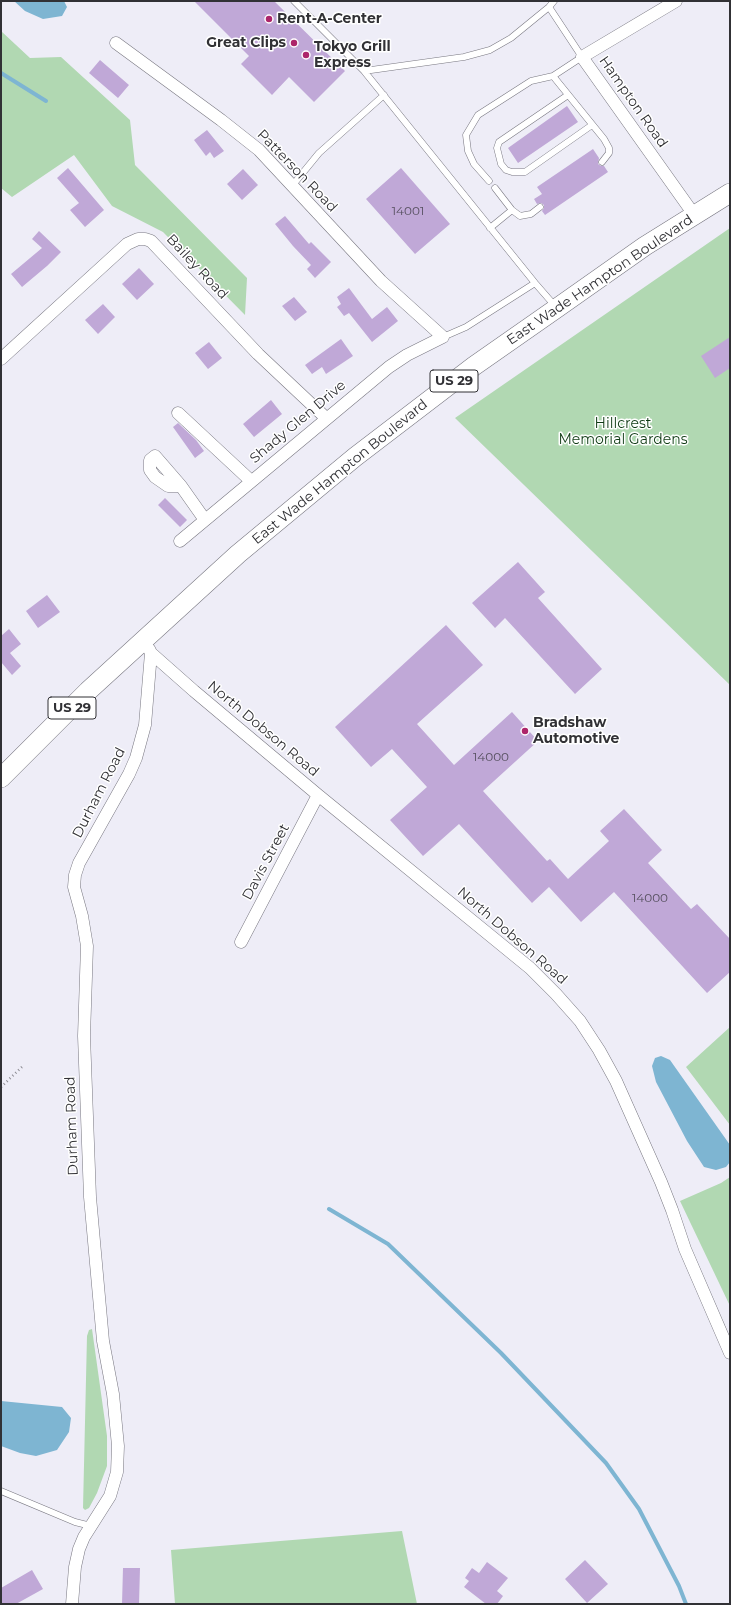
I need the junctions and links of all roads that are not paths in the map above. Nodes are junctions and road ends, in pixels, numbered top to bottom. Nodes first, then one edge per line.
1 (294, 1) edge
2 (554, 1) edge
3 (676, 1) edge
4 (549, 7) junction
5 (116, 43) dead end
6 (582, 57) junction
7 (364, 71) junction
8 (553, 76) junction
9 (384, 95) junction
10 (568, 95) junction
11 (592, 125) junction
12 (602, 162) dead end
13 (489, 181) dead end
14 (292, 186) junction
15 (495, 188) dead end
16 (730, 193) edge
17 (540, 208) dead end
18 (512, 210) junction
19 (694, 216) junction
20 (490, 228) junction
21 (535, 283) junction
22 (557, 308) junction
23 (443, 337) junction
24 (1, 359) edge
25 (178, 413) dead end
26 (326, 418) junction
27 (251, 481) junction
28 (181, 486) dead end
29 (205, 520) junction
30 (180, 540) dead end
31 (148, 647) junction
32 (1, 778) edge
33 (318, 795) junction
34 (241, 942) dead end
35 (730, 1353) edge
36 (1, 1491) edge
37 (90, 1526) junction
38 (72, 1604) edge

1 - 7 lane
2 - 4 lane
3 - 6 street, Hampton Road
4 - 6 lane
4 - 7 lane
5 - 14 street, Patterson Road
6 - 8 lane
6 - 19 street, Hampton Road
7 - 9 lane
8 - 10 lane
8 - 13 lane
9 - 14 lane
9 - 20 lane
10 - 11 lane
10 - 11 lane
11 - 12 lane
14 - 23 street, Patterson Road
15 - 18 lane
16 - 19 main road, East Wade Hampton Boulevard / US 29
17 - 18 lane
18 - 20 lane
19 - 22 main road, East Wade Hampton Boulevard / US 29
20 - 21 lane
21 - 22 lane
21 - 23 lane
22 - 31 main road, East Wade Hampton Boulevard / US 29
23 - 26 street, Shady Glen Drive
24 - 26 street, Bailey Road
25 - 27 street
26 - 27 street, Shady Glen Drive
27 - 29 street, Shady Glen Drive
28 - 29 street
29 - 30 street, Shady Glen Drive
31 - 32 main road, East Wade Hampton Boulevard / US 29
31 - 33 street, North Dobson Road
31 - 37 street, Durham Road
33 - 34 street, Davis Street
33 - 35 street, North Dobson Road
36 - 37 lane
37 - 38 street, Durham Road

